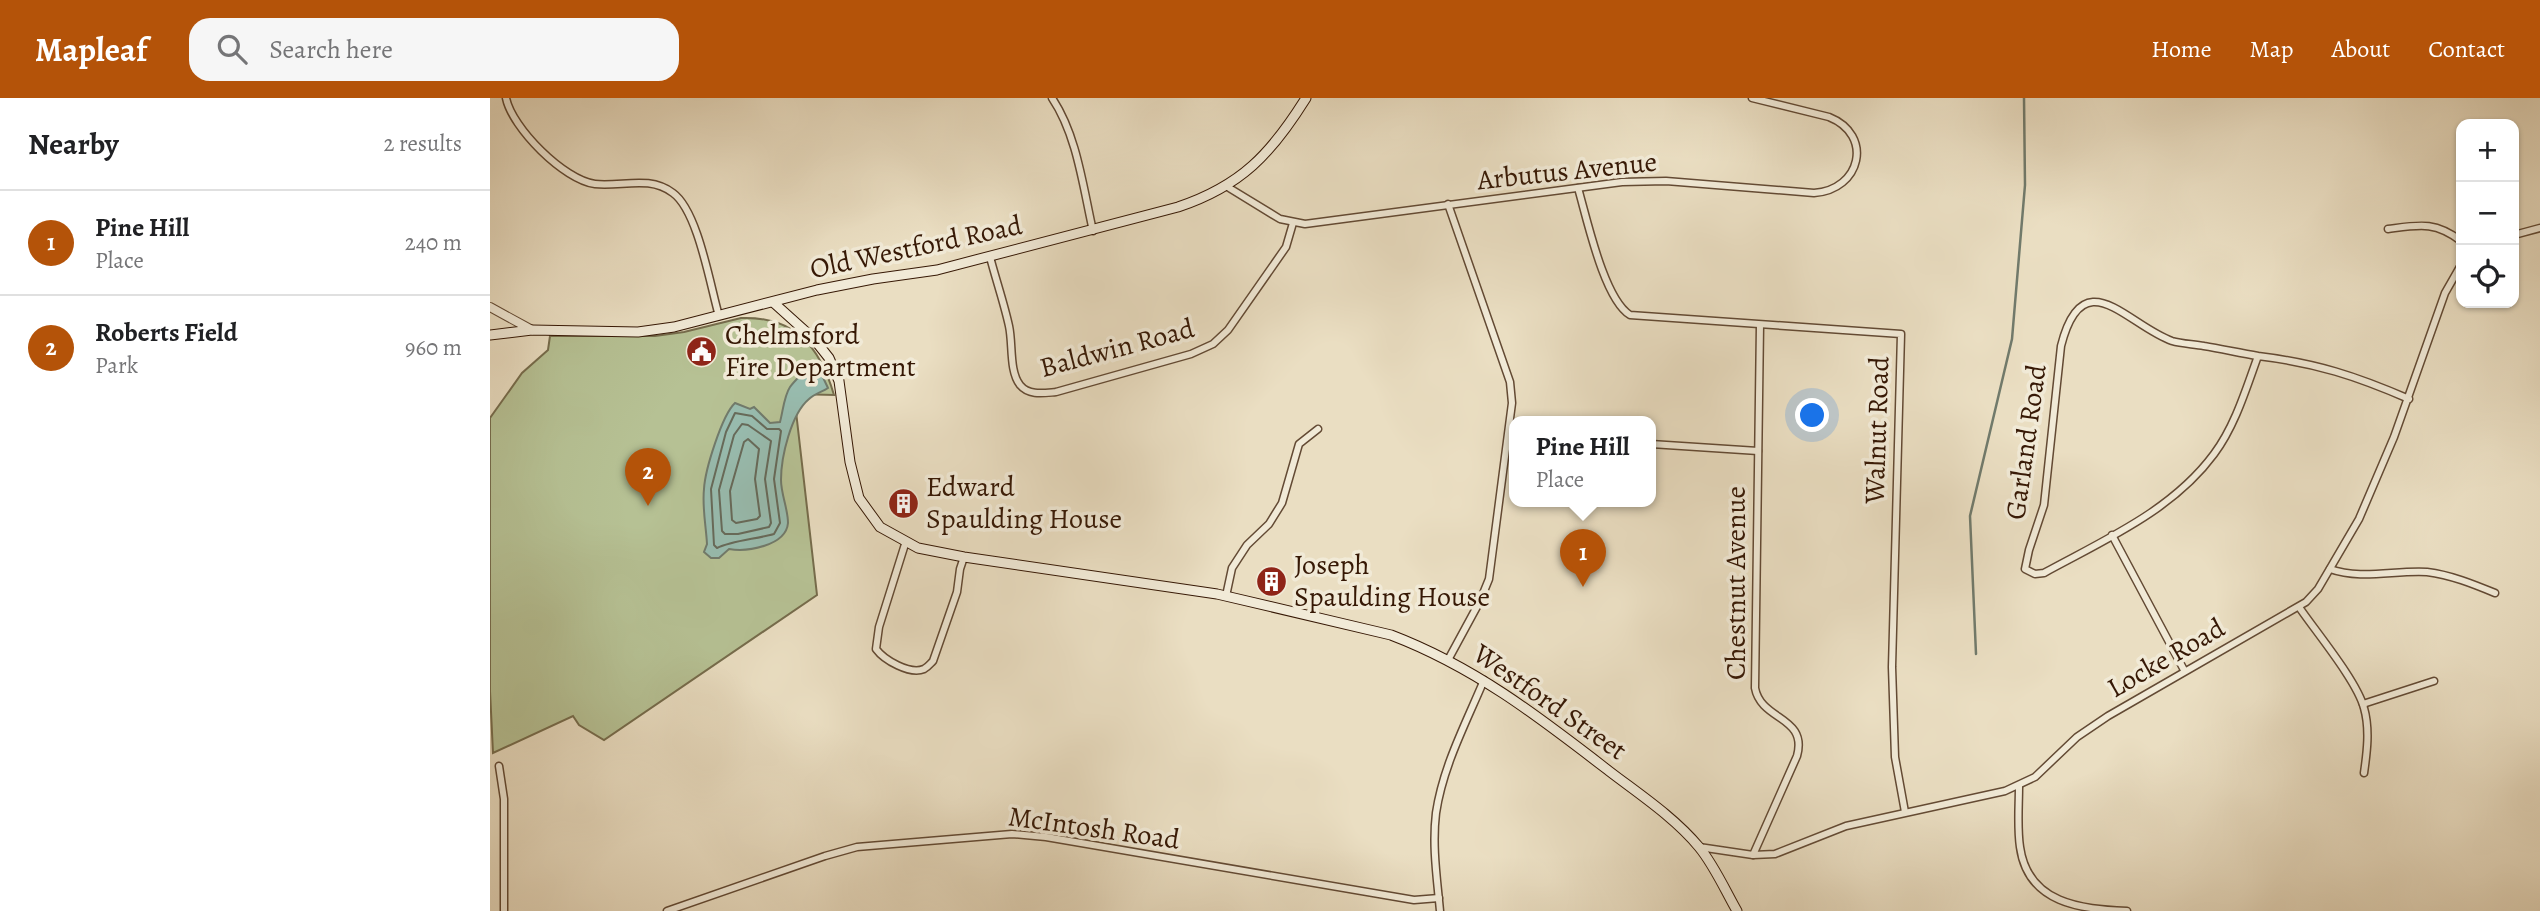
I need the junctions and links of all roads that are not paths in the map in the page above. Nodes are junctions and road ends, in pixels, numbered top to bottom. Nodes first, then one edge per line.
1 (506, 98) edge
2 (1052, 98) edge
3 (1306, 98) edge
4 (1752, 98) edge
5 (1226, 186) junction
6 (1578, 188) junction
7 (1448, 204) junction
8 (1293, 223) junction
9 (2540, 228) edge
10 (2388, 229) dead end
11 (1093, 231) junction
12 (2519, 234) edge
13 (2456, 237) edge
14 (990, 257) junction
15 (2456, 274) edge
16 (774, 303) junction
17 (490, 307) edge
18 (719, 316) junction
19 (1760, 325) junction
20 (532, 330) junction
21 (490, 335) edge
22 (2258, 356) junction
23 (2409, 399) junction
24 (1512, 416) edge
25 (1318, 429) dead end
26 (1656, 444) edge
27 (1758, 451) junction
28 (1509, 454) edge
29 (2112, 535) junction
30 (906, 541) junction
31 (964, 557) junction
32 (2330, 569) junction
33 (2495, 593) dead end
34 (1226, 596) junction
35 (2299, 607) junction
36 (1448, 660) junction
37 (2184, 670) junction
38 (1484, 680) junction
39 (2434, 681) dead end
40 (2363, 704) junction
41 (499, 765) dead end
42 (2364, 773) dead end
43 (2019, 786) junction
44 (1905, 812) junction
45 (1699, 847) junction
46 (1753, 855) junction
47 (1439, 898) junction
48 (2080, 909) edge
49 (504, 911) edge
50 (667, 911) edge
51 (1440, 911) edge
52 (1737, 911) edge
53 (2127, 911) edge

1 - 18 street
2 - 11 street
3 - 5 main road, Old Westford Road
4 - 6 street, Arbutus Avenue
5 - 8 street, Arbutus Avenue
5 - 11 main road, Old Westford Road
6 - 7 street, Arbutus Avenue
6 - 19 street, Walnut Road
7 - 8 street, Arbutus Avenue
7 - 24 street
8 - 14 street, Baldwin Road
9 - 12 street
10 - 13 street
11 - 14 main road, Old Westford Road
14 - 16 main road, Old Westford Road
15 - 23 street, Locke Road
16 - 18 main road, Old Westford Road
16 - 30 main road, Westford Street
17 - 20 street
18 - 20 main road, Old Westford Road
19 - 27 street, Chestnut Avenue
19 - 44 street, Walnut Road
20 - 21 main road, Old Westford Road
22 - 23 street, Garland Road
22 - 29 street, Garland Road
22 - 29 street, Garland Road
23 - 32 street, Locke Road
25 - 34 street
26 - 27 street
27 - 46 street, Chestnut Avenue
28 - 36 street
29 - 37 street
30 - 31 main road, Westford Street
30 - 31 street
31 - 34 main road, Westford Street
32 - 33 street
32 - 35 street, Locke Road
34 - 36 main road, Westford Street
35 - 37 street, Locke Road
35 - 40 street
36 - 38 main road, Westford Street
37 - 43 street, Locke Road
38 - 45 main road, Westford Street
38 - 47 street
39 - 40 street
40 - 42 street
41 - 49 street
43 - 44 street, Locke Road
43 - 48 street
44 - 46 street, Locke Road
45 - 46 street, Locke Road
45 - 52 main road, Westford Street
47 - 50 street, McIntosh Road
47 - 51 street
48 - 53 street

